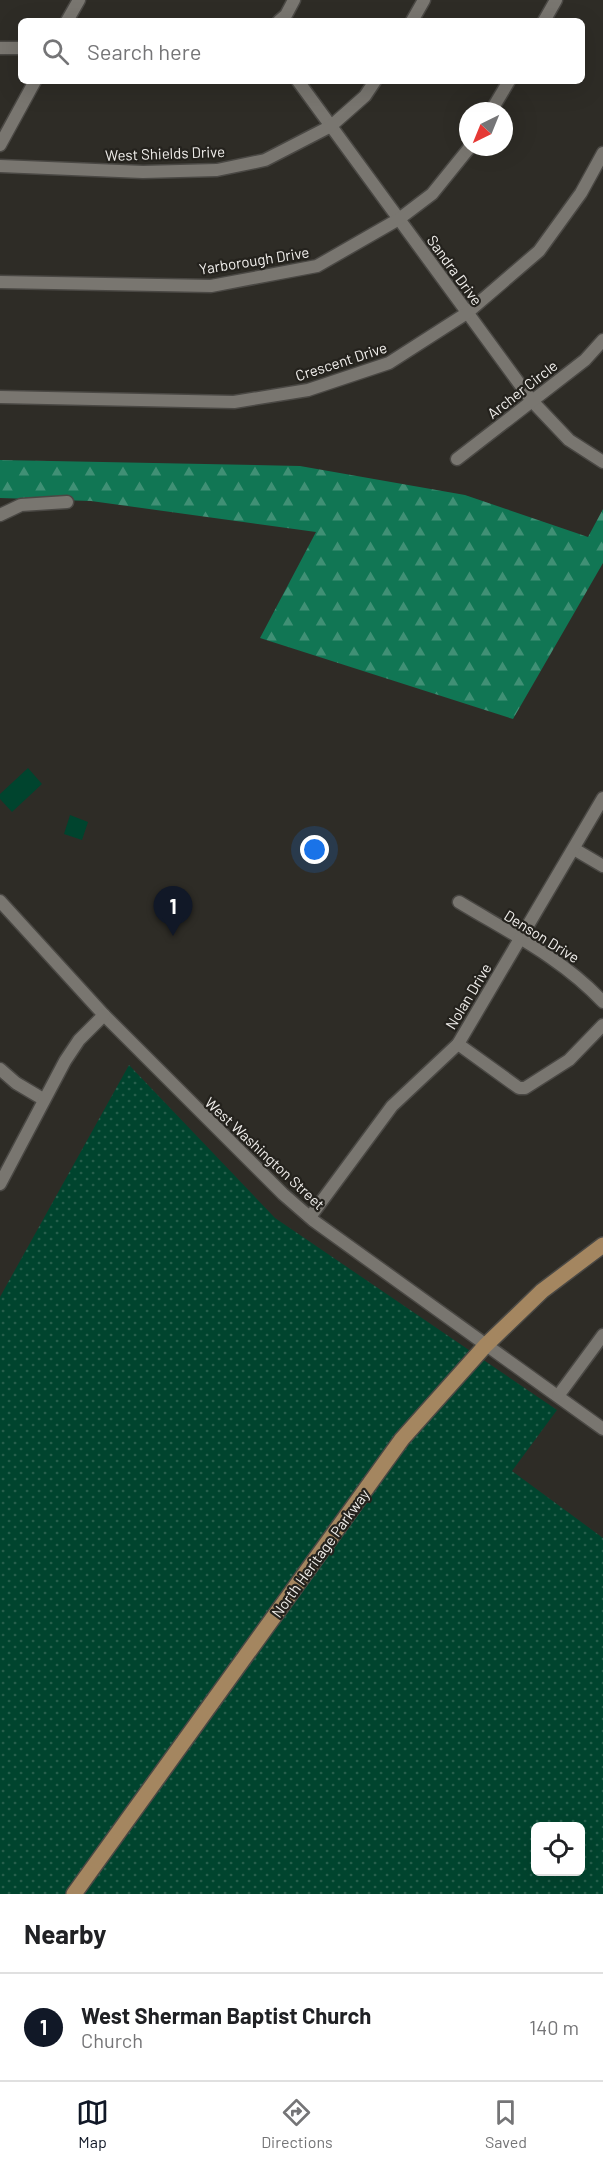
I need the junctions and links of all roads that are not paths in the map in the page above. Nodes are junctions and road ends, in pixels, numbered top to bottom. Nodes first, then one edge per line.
1 (79, 0) edge
2 (294, 0) edge
3 (424, 0) edge
4 (556, 0) edge
5 (69, 18) edge
6 (282, 18) edge
7 (414, 18) edge
8 (546, 18) edge
9 (0, 48) edge
10 (18, 48) edge
11 (33, 84) edge
12 (300, 84) edge
13 (373, 84) edge
14 (507, 84) edge
15 (496, 102) edge
16 (331, 126) junction
17 (0, 145) edge
18 (603, 153) edge
19 (463, 156) edge
20 (0, 166) edge
21 (399, 219) junction
22 (0, 282) edge
23 (467, 313) junction
24 (603, 340) edge
25 (0, 397) edge
26 (532, 401) junction
27 (457, 459) dead end
28 (603, 462) edge
29 (68, 502) dead end
30 (0, 515) edge
31 (603, 798) edge
32 (574, 849) junction
33 (603, 866) edge
34 (0, 901) edge
35 (459, 902) dead end
36 (519, 939) junction
37 (603, 1002) edge
38 (104, 1015) junction
39 (603, 1025) edge
40 (458, 1044) junction
41 (0, 1069) edge
42 (44, 1099) junction
43 (0, 1184) edge
44 (310, 1217) junction
45 (603, 1245) edge
46 (603, 1335) edge
47 (485, 1346) junction
48 (558, 1396) junction
49 (603, 1429) edge
50 (74, 1894) edge

1 - 5 street
2 - 6 street
3 - 7 street
4 - 8 street
9 - 10 street
11 - 17 street
12 - 16 street, Sandra Drive
13 - 16 street, West Shields Drive
14 - 15 street
16 - 20 street, West Shields Drive
16 - 21 street, Sandra Drive
18 - 23 street, Crescent Drive
19 - 21 street, Yarborough Drive
21 - 22 street, Yarborough Drive
21 - 23 street, Sandra Drive
23 - 25 street, Crescent Drive
23 - 26 street, Sandra Drive
24 - 26 street, Archer Circle
26 - 27 street, Archer Circle
26 - 28 street, Sandra Drive
29 - 30 street
31 - 32 street, Nolan Drive
32 - 33 street
32 - 36 street, Nolan Drive
34 - 38 street, West Washington Street
35 - 36 street, Denson Drive
36 - 37 street, Denson Drive
36 - 40 street, Nolan Drive
38 - 42 street
38 - 44 street, West Washington Street
39 - 40 street
40 - 44 street, Nolan Drive
41 - 42 street
42 - 43 street
44 - 47 street, West Washington Street
45 - 47 main road, North Heritage Parkway
46 - 48 street
47 - 48 street, West Washington Street
47 - 50 main road, North Heritage Parkway
48 - 49 street, West Washington Street

